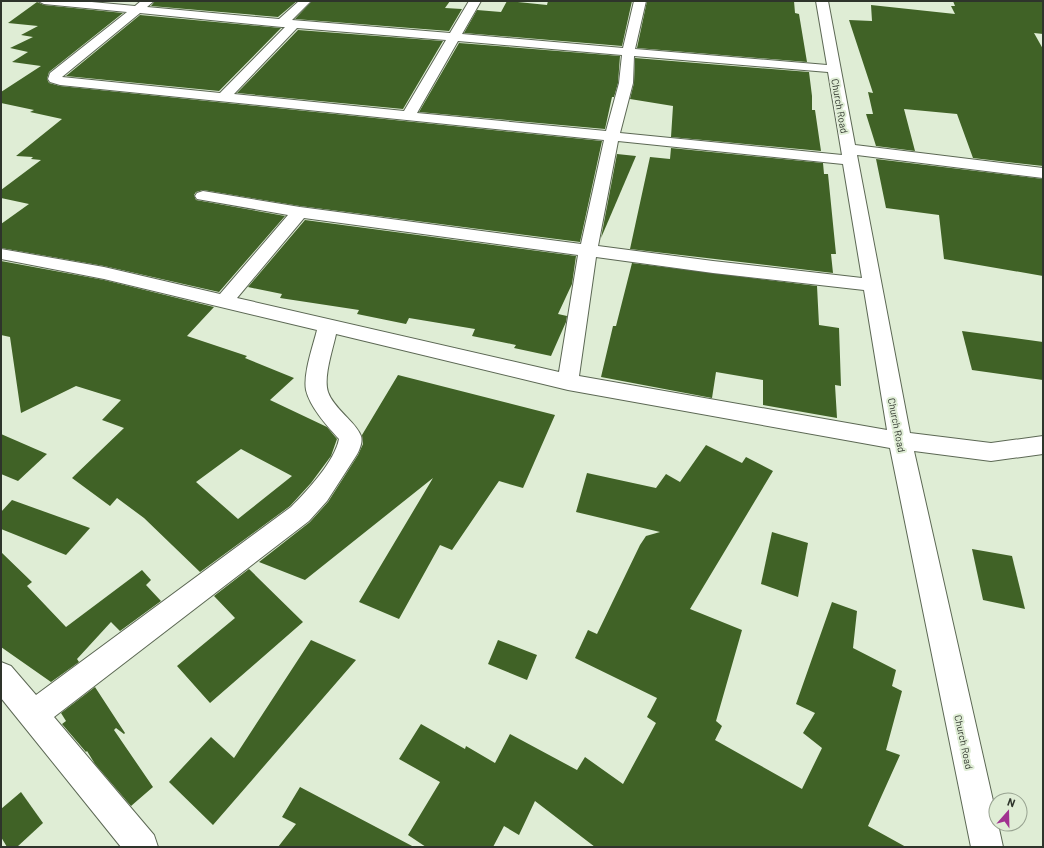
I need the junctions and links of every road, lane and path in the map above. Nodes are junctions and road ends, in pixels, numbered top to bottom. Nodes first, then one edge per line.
1 (44, 1) edge
2 (148, 1) edge
3 (305, 1) edge
4 (475, 1) edge
5 (640, 1) edge
6 (822, 1) edge
7 (136, 10) junction
8 (288, 24) junction
9 (455, 37) junction
10 (628, 52) junction
11 (834, 69) junction
12 (224, 97) junction
13 (409, 115) junction
14 (612, 137) junction
15 (849, 155) junction
16 (1043, 173) edge
17 (203, 196) dead end
18 (300, 212) junction
19 (588, 250) junction
20 (1, 254) edge
21 (872, 285) junction
22 (224, 301) junction
23 (328, 325) junction
24 (568, 382) junction
25 (900, 441) junction
26 (1043, 445) edge
27 (1, 676) edge
28 (33, 715) junction
29 (142, 847) edge
30 (987, 847) edge

1 - 7 street
2 - 7 street
3 - 8 street
4 - 9 street
5 - 10 street
6 - 11 street, Church Road
7 - 8 street
7 - 12 street
8 - 9 street
8 - 12 street
9 - 10 street
9 - 13 street
10 - 11 street
10 - 14 street
11 - 15 street, Church Road
12 - 13 street
13 - 14 street
14 - 15 street
14 - 19 street
15 - 16 street
15 - 21 street, Church Road
17 - 18 street
18 - 19 street
18 - 22 street
19 - 21 street
19 - 24 street
20 - 22 street
21 - 25 street, Church Road
22 - 23 street
23 - 24 street
23 - 28 street
24 - 25 street
25 - 26 street
25 - 30 street, Church Road
27 - 28 street
28 - 29 street

